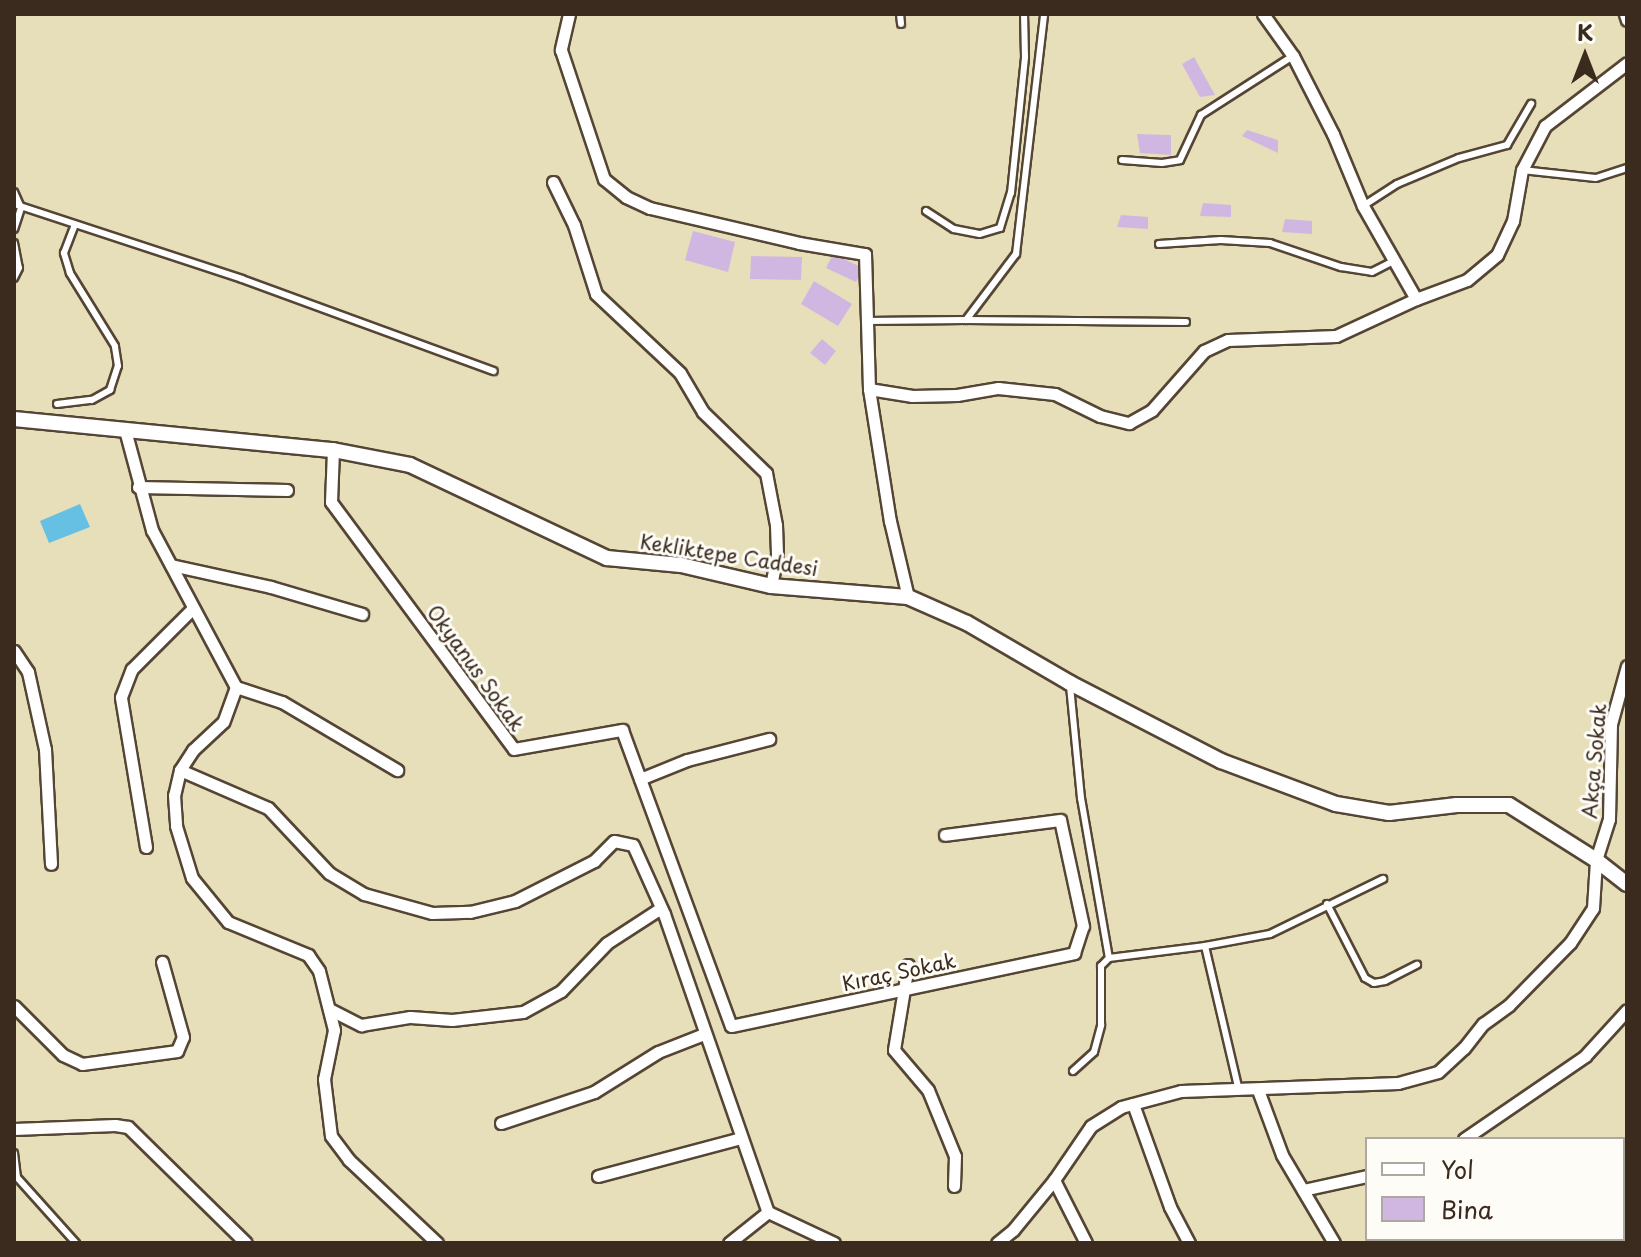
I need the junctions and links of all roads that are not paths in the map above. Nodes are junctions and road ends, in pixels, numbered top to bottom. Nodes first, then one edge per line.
1 (569, 14) edge
2 (900, 14) edge
3 (1024, 14) edge
4 (1044, 14) edge
5 (1263, 14) edge
6 (1625, 14) edge
7 (1627, 20) edge
8 (901, 24) dead end
9 (1293, 56) junction
10 (1627, 63) edge
11 (1531, 104) dead end
12 (1122, 160) dead end
13 (1627, 168) edge
14 (1522, 170) junction
15 (553, 182) dead end
16 (14, 192) edge
17 (18, 206) edge
18 (1363, 206) junction
19 (926, 211) dead end
20 (75, 225) junction
21 (14, 229) edge
22 (14, 243) edge
23 (1159, 244) dead end
24 (1394, 261) junction
25 (14, 278) edge
26 (1416, 299) junction
27 (966, 320) junction
28 (867, 321) junction
29 (1186, 322) dead end
30 (494, 371) dead end
31 (869, 389) junction
32 (57, 404) dead end
33 (14, 419) edge
34 (125, 430) junction
35 (333, 450) junction
36 (138, 487) junction
37 (287, 490) dead end
38 (171, 565) junction
39 (771, 586) junction
40 (908, 597) junction
41 (193, 608) junction
42 (362, 614) dead end
43 (14, 651) edge
44 (1627, 666) edge
45 (1070, 683) junction
46 (236, 687) junction
47 (769, 739) dead end
48 (180, 770) junction
49 (397, 770) dead end
50 (640, 779) junction
51 (945, 835) dead end
52 (146, 847) dead end
53 (1596, 860) junction
54 (51, 864) dead end
55 (1383, 879) dead end
56 (1627, 884) edge
57 (1327, 904) junction
58 (661, 908) junction
59 (1205, 946) junction
60 (1109, 958) junction
61 (162, 962) dead end
62 (908, 965) dead end
63 (1417, 965) dead end
64 (903, 989) junction
65 (14, 1006) edge
66 (331, 1010) junction
67 (1627, 1010) edge
68 (731, 1026) joint
69 (704, 1034) junction
70 (1073, 1071) dead end
71 (1258, 1090) junction
72 (1239, 1091) junction
73 (1133, 1104) junction
74 (501, 1123) dead end
75 (14, 1129) edge
76 (1467, 1137) edge
77 (741, 1138) junction
78 (14, 1153) edge
79 (16, 1175) edge
80 (598, 1176) dead end
81 (1365, 1176) edge
82 (1054, 1180) junction
83 (954, 1186) dead end
84 (1303, 1190) junction
85 (768, 1212) junction
86 (76, 1243) edge
87 (246, 1243) edge
88 (437, 1243) edge
89 (729, 1243) edge
90 (834, 1243) edge
91 (997, 1243) edge
92 (1086, 1243) edge
93 (1189, 1243) edge
94 (1334, 1243) edge

1 - 28 street
2 - 8 lane
3 - 19 lane
4 - 27 lane
5 - 9 street
6 - 7 street
9 - 12 lane
9 - 18 street
10 - 14 street
11 - 18 lane
13 - 14 lane
14 - 26 street
15 - 39 street
16 - 17 lane
17 - 20 lane
17 - 21 lane
18 - 24 street
20 - 30 lane
20 - 32 lane
22 - 25 lane
23 - 24 lane
24 - 26 street
26 - 31 street
27 - 28 lane
27 - 29 lane
28 - 31 street
31 - 40 street
33 - 34 street, Kekliktepe Caddesi
34 - 35 street, Kekliktepe Caddesi
34 - 36 street
35 - 39 street, Kekliktepe Caddesi
35 - 50 street, Okyanus Sokak
36 - 37 street
36 - 38 street
38 - 41 street
38 - 42 street
39 - 40 street, Kekliktepe Caddesi
40 - 45 street, Kekliktepe Caddesi
41 - 46 street
41 - 52 street
43 - 54 street
44 - 53 street, Akça Sokak
45 - 53 street, Kekliktepe Caddesi
45 - 60 lane
46 - 48 street
46 - 49 street
47 - 50 street
48 - 58 street
48 - 66 street
50 - 68 street, Okyanus Sokak
51 - 64 street, Kıraç Sokak
53 - 56 street, Kekliktepe Caddesi
53 - 71 street, Akça Sokak
55 - 57 lane
57 - 59 lane
57 - 63 lane
58 - 66 street
58 - 69 street
59 - 60 lane
59 - 72 lane
60 - 70 lane
61 - 65 street
62 - 64 street
64 - 68 street, Kıraç Sokak
64 - 83 street
66 - 88 street
67 - 76 street
69 - 74 street
69 - 77 street
71 - 72 street, Akça Sokak
71 - 84 street
72 - 73 street, Akça Sokak
73 - 82 street, Akça Sokak
73 - 93 street
75 - 87 street
77 - 80 street
77 - 85 street
78 - 79 lane
79 - 86 lane
81 - 84 street
82 - 91 street, Akça Sokak
82 - 92 street
84 - 94 street
85 - 89 street
85 - 90 street

